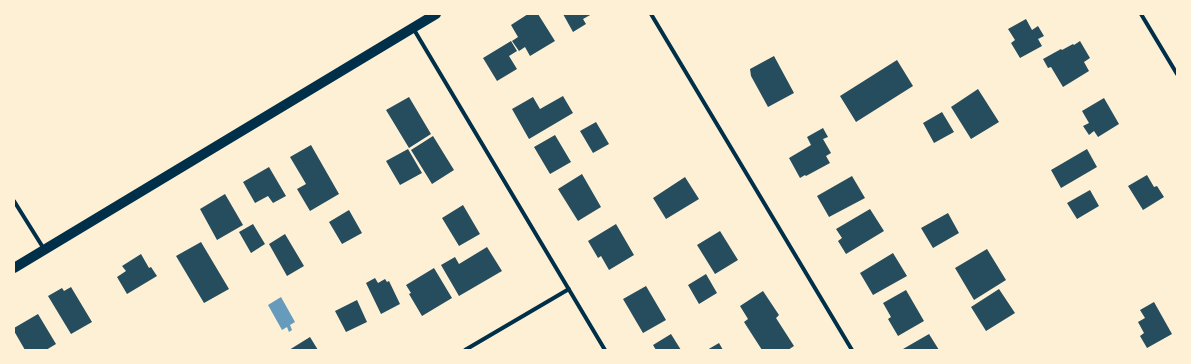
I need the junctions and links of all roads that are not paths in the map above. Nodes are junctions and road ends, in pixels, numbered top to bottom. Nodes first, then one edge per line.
1 (436, 14) edge
2 (651, 14) edge
3 (1141, 14) edge
4 (413, 28) junction
5 (1177, 74) edge
6 (14, 201) edge
7 (44, 250) junction
8 (14, 268) edge
9 (569, 289) junction
10 (465, 350) edge
11 (605, 350) edge
12 (852, 350) edge

1 - 4 main road
2 - 12 street
3 - 5 street
4 - 7 main road
4 - 9 street
6 - 7 street
7 - 8 main road
9 - 10 street
9 - 11 street

